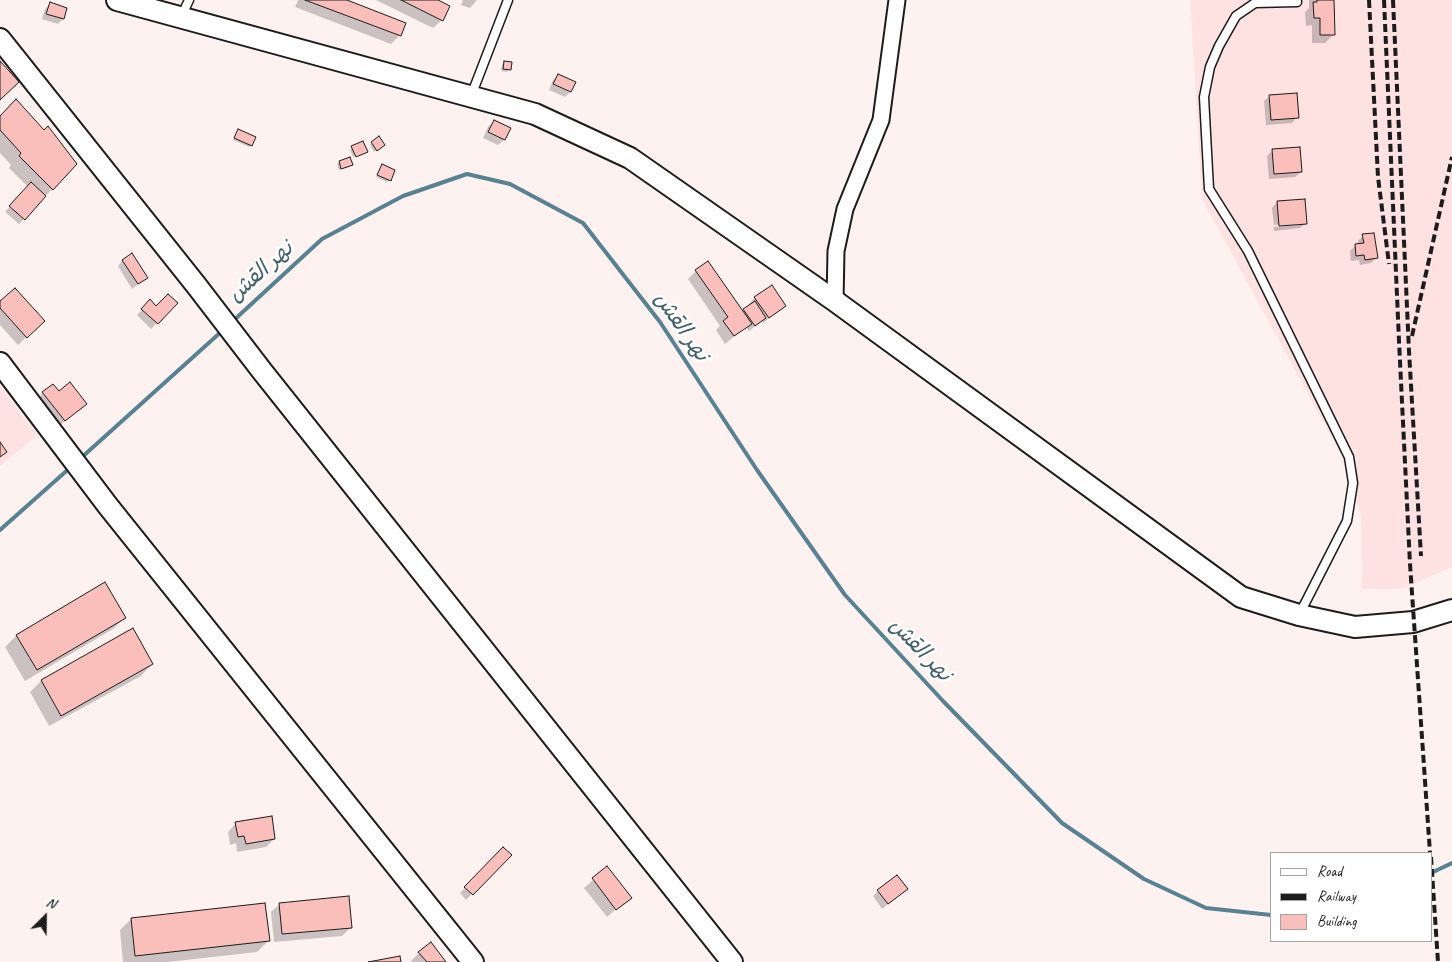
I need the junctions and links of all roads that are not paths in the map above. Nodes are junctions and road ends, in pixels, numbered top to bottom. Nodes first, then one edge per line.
1 (117, 0) edge
2 (508, 0) edge
3 (897, 0) edge
4 (1297, 2) dead end
5 (185, 8) edge
6 (0, 40) edge
7 (472, 96) junction
8 (835, 301) junction
9 (0, 363) edge
10 (1452, 610) edge
11 (1299, 614) junction
12 (473, 962) edge
13 (732, 962) edge

1 - 5 street
2 - 7 lane
3 - 8 street
4 - 11 lane
5 - 7 street
6 - 13 street
7 - 8 street
8 - 11 street
9 - 12 street
10 - 11 street

